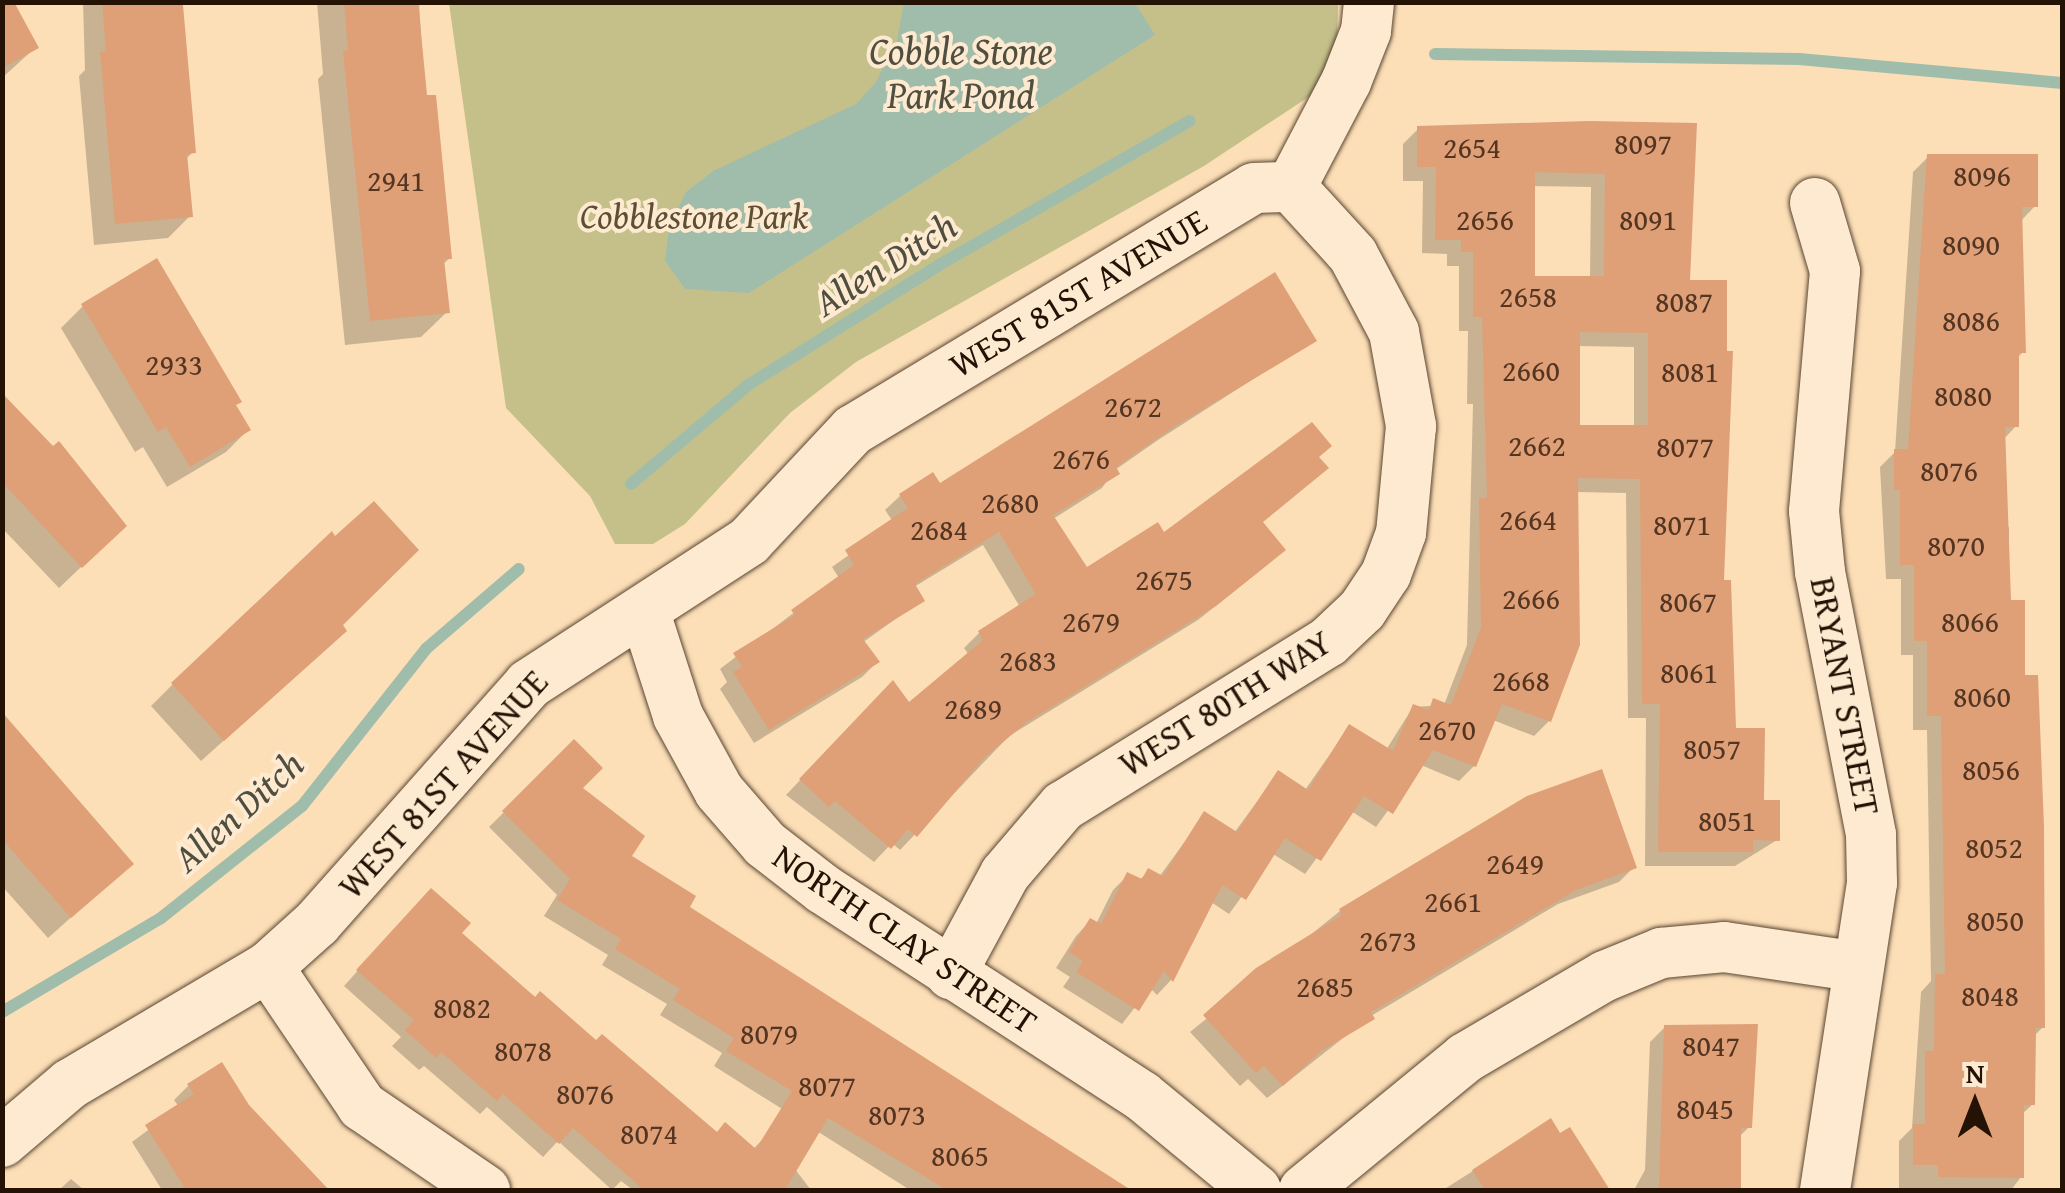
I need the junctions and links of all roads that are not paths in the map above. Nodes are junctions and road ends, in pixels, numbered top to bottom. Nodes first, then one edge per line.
1 (1369, 2) edge
2 (1291, 187) junction
3 (1816, 203) dead end
4 (646, 613) junction
5 (268, 967) junction
6 (1858, 967) junction
7 (951, 974) junction
8 (2, 1142) edge
9 (485, 1190) edge
10 (1256, 1190) edge
11 (1304, 1190) edge
12 (1825, 1190) edge

1 - 2 street
2 - 4 street, WEST 81ST AVENUE
2 - 7 street, WEST 80TH WAY
3 - 6 street, BRYANT STREET
4 - 5 street, WEST 81ST AVENUE
4 - 7 street, NORTH CLAY STREET
5 - 8 street, WEST 81ST AVENUE
5 - 9 street
6 - 11 street
6 - 12 street, BRYANT STREET
7 - 10 street, NORTH CLAY STREET

